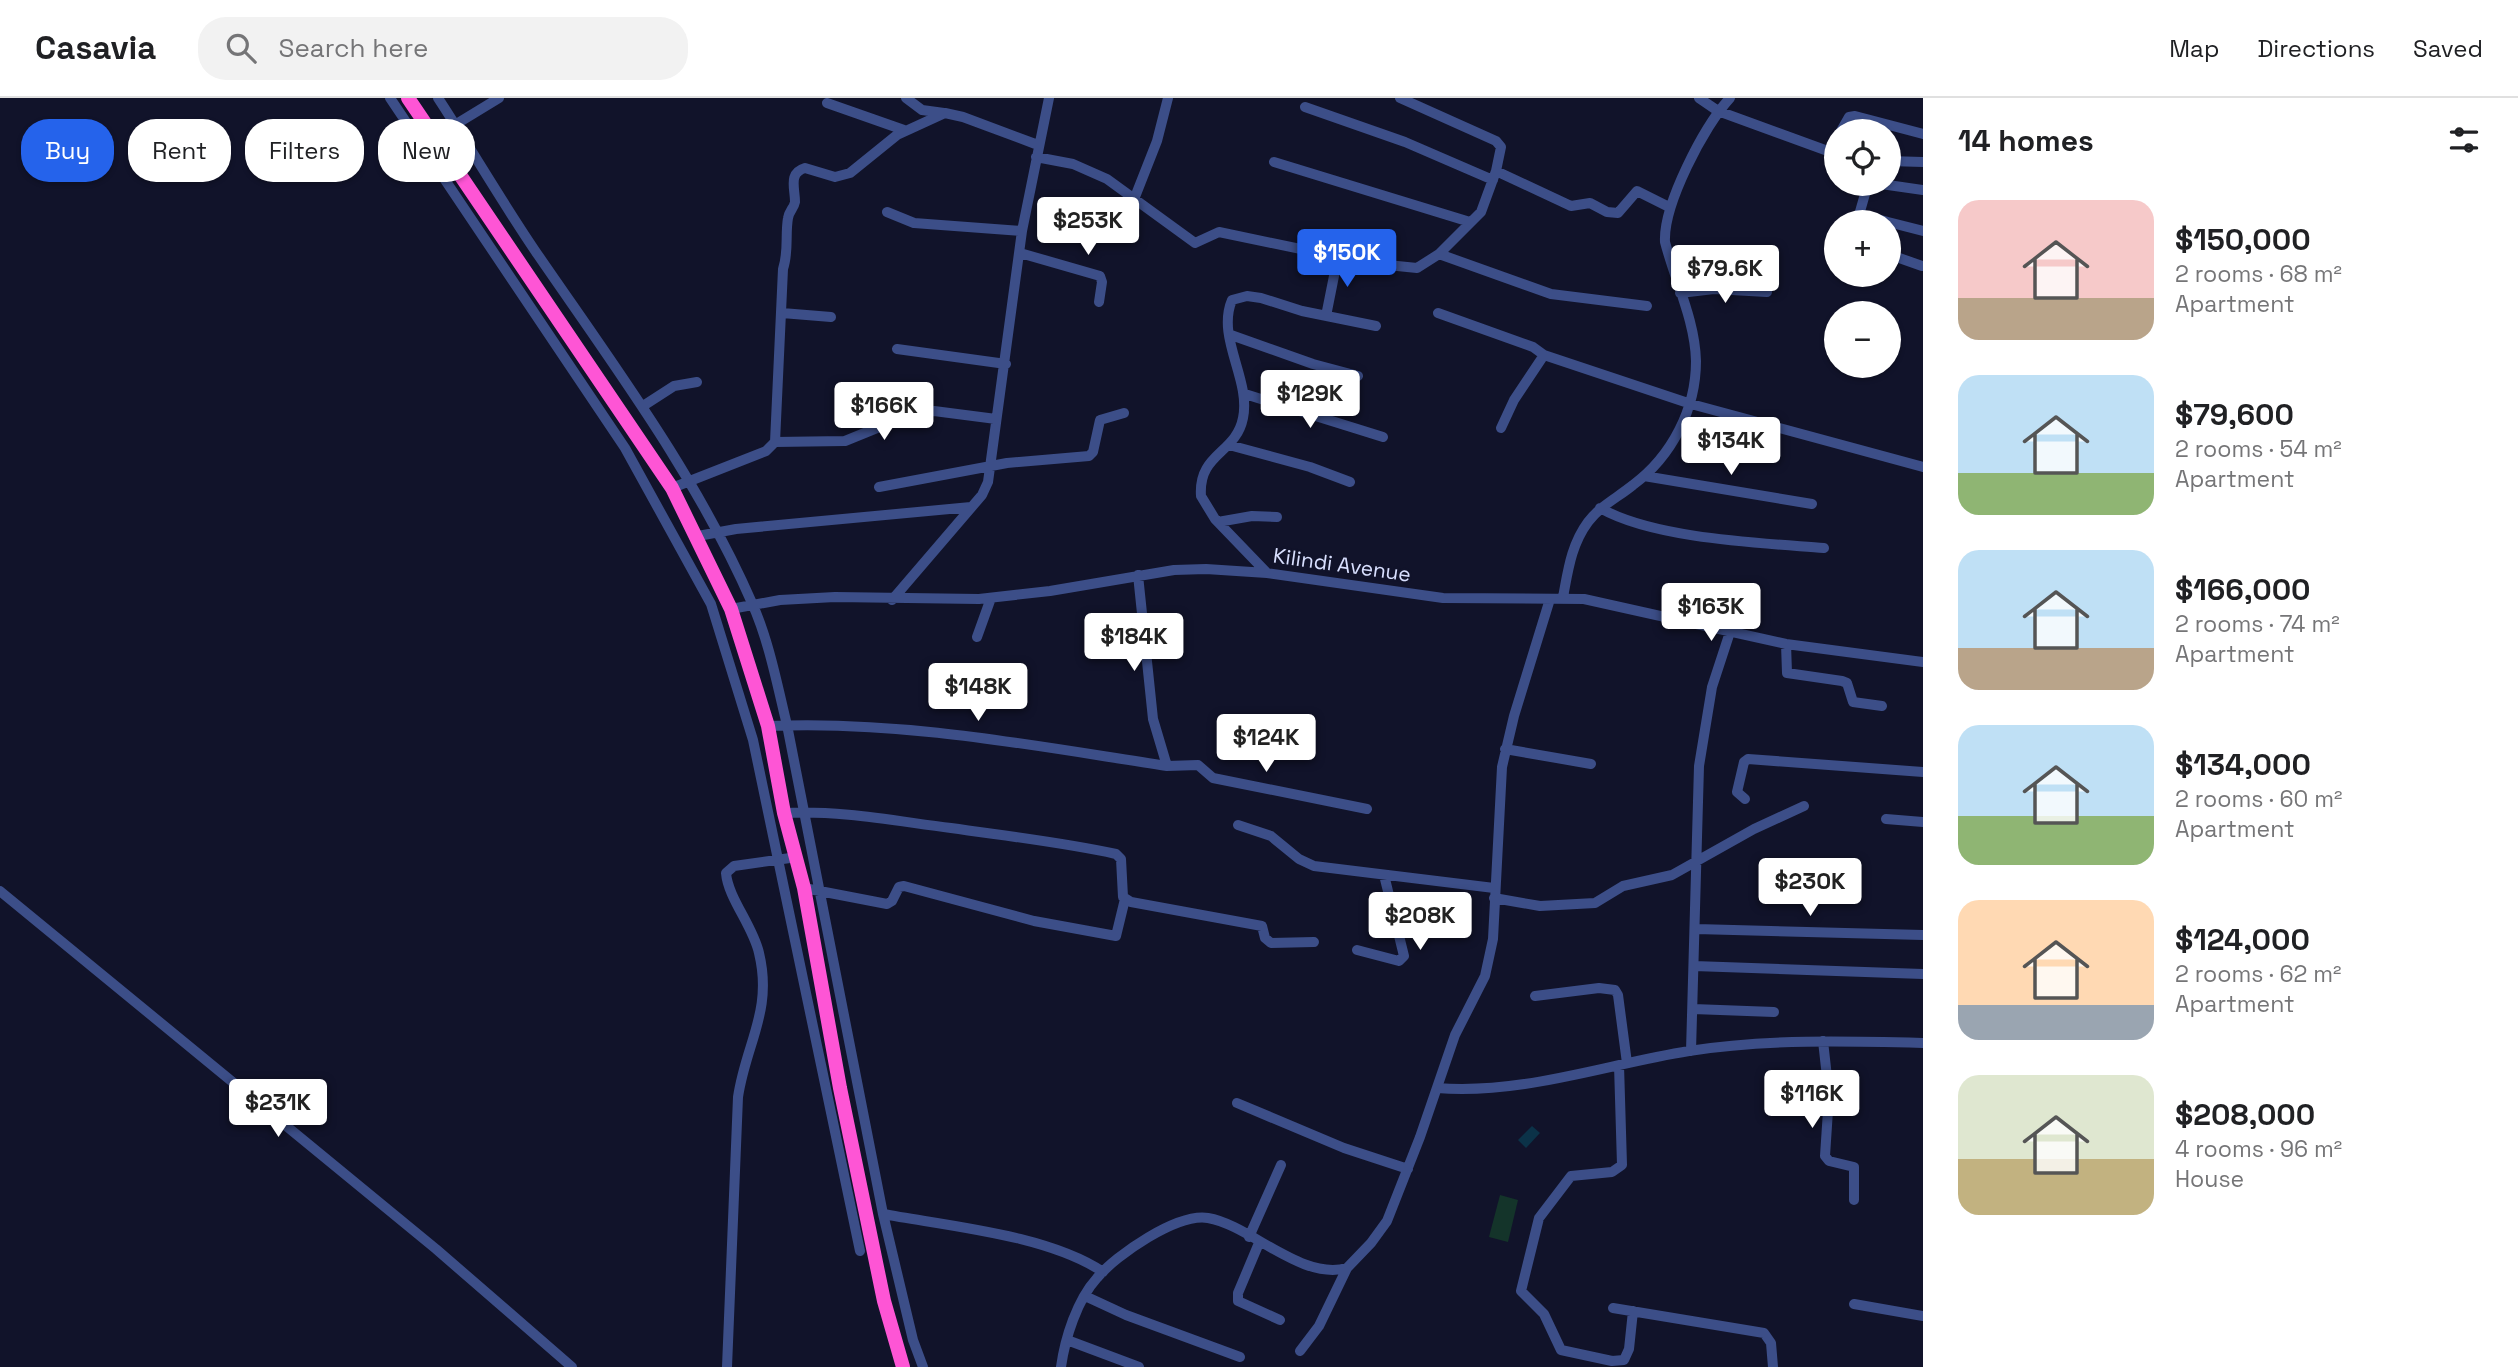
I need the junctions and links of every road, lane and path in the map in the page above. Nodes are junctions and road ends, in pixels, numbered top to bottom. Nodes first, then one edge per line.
1 (390, 98) edge
2 (408, 98) edge
3 (438, 98) edge
4 (499, 98) edge
5 (906, 98) edge
6 (1049, 98) edge
7 (1168, 98) edge
8 (1400, 98) edge
9 (1699, 98) edge
10 (1730, 98) edge
11 (827, 103) dead end
12 (1305, 107) dead end
13 (1718, 111) junction
14 (944, 113) junction
15 (423, 119) edge
16 (452, 119) edge
17 (462, 119) edge
18 (1901, 128) edge
19 (904, 130) junction
20 (1923, 134) edge
21 (1038, 145) junction
22 (1824, 147) edge
23 (475, 156) edge
24 (1036, 157) junction
25 (1901, 161) edge
26 (1274, 162) dead end
27 (1923, 162) edge
28 (1495, 176) junction
29 (465, 182) edge
30 (1901, 187) edge
31 (1923, 190) edge
32 (1135, 197) junction
33 (1669, 207) junction
34 (887, 212) dead end
35 (1470, 222) junction
36 (1901, 225) edge
37 (1022, 231) junction
38 (1923, 231) edge
39 (1020, 253) junction
40 (1439, 254) junction
41 (1338, 256) junction
42 (1901, 259) edge
43 (1922, 266) edge
44 (1767, 292) dead end
45 (1680, 293) junction
46 (1099, 302) dead end
47 (1647, 306) dead end
48 (782, 313) junction
49 (1438, 313) dead end
50 (1326, 316) junction
51 (831, 317) dead end
52 (1376, 326) dead end
53 (1231, 335) junction
54 (897, 349) dead end
55 (1544, 355) junction
56 (1006, 364) junction
57 (1359, 376) dead end
58 (696, 382) dead end
59 (1245, 394) junction
60 (1691, 404) junction
61 (643, 406) junction
62 (1124, 413) dead end
63 (996, 419) junction
64 (1501, 428) dead end
65 (1384, 438) dead end
66 (775, 442) junction
67 (1228, 445) junction
68 (1923, 467) edge
69 (990, 468) junction
70 (1644, 477) junction
71 (688, 481) junction
72 (1350, 482) dead end
73 (879, 487) dead end
74 (672, 488) junction
75 (1812, 504) dead end
76 (971, 507) junction
77 (1600, 508) junction
78 (1277, 517) dead end
79 (1218, 522) junction
80 (717, 532) junction
81 (698, 536) junction
82 (1824, 548) dead end
83 (1267, 573) junction
84 (1138, 575) junction
85 (1563, 597) junction
86 (991, 598) junction
87 (1550, 599) junction
88 (892, 600) junction
89 (753, 605) junction
90 (731, 609) junction
91 (1730, 632) junction
92 (977, 637) dead end
93 (1786, 644) junction
94 (1923, 662) edge
95 (1882, 706) dead end
96 (787, 725) junction
97 (768, 726) junction
98 (1505, 749) junction
99 (1591, 764) dead end
100 (1167, 766) junction
101 (1923, 772) edge
102 (1745, 799) dead end
103 (1804, 806) dead end
104 (1367, 809) dead end
105 (805, 812) junction
106 (784, 813) junction
107 (1886, 819) dead end
108 (1923, 822) edge
109 (1238, 825) dead end
110 (797, 857) junction
111 (777, 861) junction
112 (1697, 863) junction
113 (1384, 875) junction
114 (804, 888) junction
115 (821, 889) junction
116 (0, 891) edge
117 (1494, 893) junction
118 (1125, 899) junction
119 (1696, 929) junction
120 (1923, 935) edge
121 (1314, 942) dead end
122 (1357, 950) dead end
123 (1694, 966) junction
124 (1923, 974) edge
125 (1535, 996) dead end
126 (1693, 1009) junction
127 (1774, 1012) dead end
128 (1823, 1041) junction
129 (1923, 1043) edge
130 (1691, 1051) junction
131 (1623, 1064) junction
132 (1437, 1088) junction
133 (1237, 1103) dead end
134 (1281, 1166) dead end
135 (1408, 1169) junction
136 (1854, 1200) dead end
137 (883, 1214) junction
138 (1254, 1240) junction
139 (860, 1251) dead end
140 (1347, 1268) junction
141 (1103, 1272) junction
142 (1085, 1296) junction
143 (1854, 1304) dead end
144 (1613, 1308) dead end
145 (1633, 1311) junction
146 (1923, 1315) edge
147 (1280, 1320) dead end
148 (1067, 1340) junction
149 (1300, 1351) dead end
150 (1240, 1357) dead end
151 (572, 1367) edge
152 (727, 1367) edge
153 (903, 1367) edge
154 (923, 1367) edge
155 (1061, 1367) edge
156 (1139, 1367) edge
157 (1773, 1367) edge

1 - 111 street
2 - 15 highway
3 - 16 street
4 - 17 street
5 - 14 street
6 - 21 street
7 - 32 street
8 - 28 street
9 - 13 street
10 - 13 street
11 - 19 street
12 - 28 street
13 - 22 street
13 - 33 street
14 - 19 street
14 - 21 street
18 - 20 street
19 - 48 street
21 - 24 street
23 - 61 street
24 - 32 street
24 - 37 street
25 - 27 street
26 - 35 street
28 - 33 street
28 - 35 street
29 - 74 highway
30 - 31 street
32 - 41 street
33 - 45 street
34 - 37 street
35 - 40 street
36 - 38 street
37 - 39 street
39 - 46 street
39 - 56 street
40 - 41 street
40 - 47 street
41 - 50 street
42 - 43 street
44 - 45 street
45 - 60 street
48 - 51 street
48 - 66 street
49 - 55 street
50 - 52 street
50 - 53 street
53 - 57 street
53 - 59 street
54 - 56 street
55 - 60 street
55 - 64 street
56 - 63 street
58 - 61 street
59 - 65 street
59 - 67 street
60 - 68 street
60 - 70 street
61 - 71 street
62 - 69 street
63 - 66 street
63 - 69 street
66 - 71 street
67 - 72 street
67 - 79 street
69 - 73 street
69 - 76 street
70 - 75 street
70 - 77 street
71 - 74 street
71 - 80 street
74 - 81 highway
76 - 80 street
76 - 88 street
77 - 82 street
77 - 85 street
78 - 79 street
79 - 83 street
80 - 81 street
80 - 89 street
81 - 90 highway
83 - 84 street, Kilindi Avenue
83 - 87 street, Kilindi Avenue
84 - 86 street, Kilindi Avenue
84 - 100 street
85 - 87 street, Kilindi Avenue
85 - 91 street, Kilindi Avenue
86 - 88 street, Kilindi Avenue
86 - 92 street
87 - 98 street
88 - 89 street, Kilindi Avenue
89 - 90 street, Kilindi Avenue
89 - 96 street
90 - 97 highway
91 - 93 street, Kilindi Avenue
91 - 112 street
93 - 94 street, Kilindi Avenue
93 - 95 street
96 - 97 street
96 - 100 street
96 - 105 street
97 - 106 highway
98 - 99 street
98 - 117 street
100 - 104 street
101 - 102 street
103 - 112 street
105 - 106 street
105 - 115 street
105 - 118 street
106 - 110 highway
107 - 108 street
109 - 113 street
110 - 111 street
110 - 114 highway
111 - 139 street
111 - 152 street
112 - 117 street
112 - 119 street
113 - 117 street
113 - 122 street
114 - 115 street
114 - 153 highway
115 - 118 street
115 - 137 street
116 - 151 street
117 - 132 street
118 - 121 street
119 - 120 street
119 - 123 street
123 - 124 street
123 - 126 street
125 - 131 street
126 - 127 street
126 - 130 street
128 - 129 street
128 - 130 street
128 - 136 street
130 - 131 street
131 - 132 street
131 - 145 street
132 - 135 street
133 - 135 street
134 - 138 street
135 - 140 street
137 - 141 street
137 - 154 street
138 - 140 street
138 - 141 street
138 - 147 street
140 - 149 street
141 - 142 street
142 - 148 street
142 - 150 street
143 - 146 street
144 - 145 street
145 - 157 street
148 - 155 street
148 - 156 street

